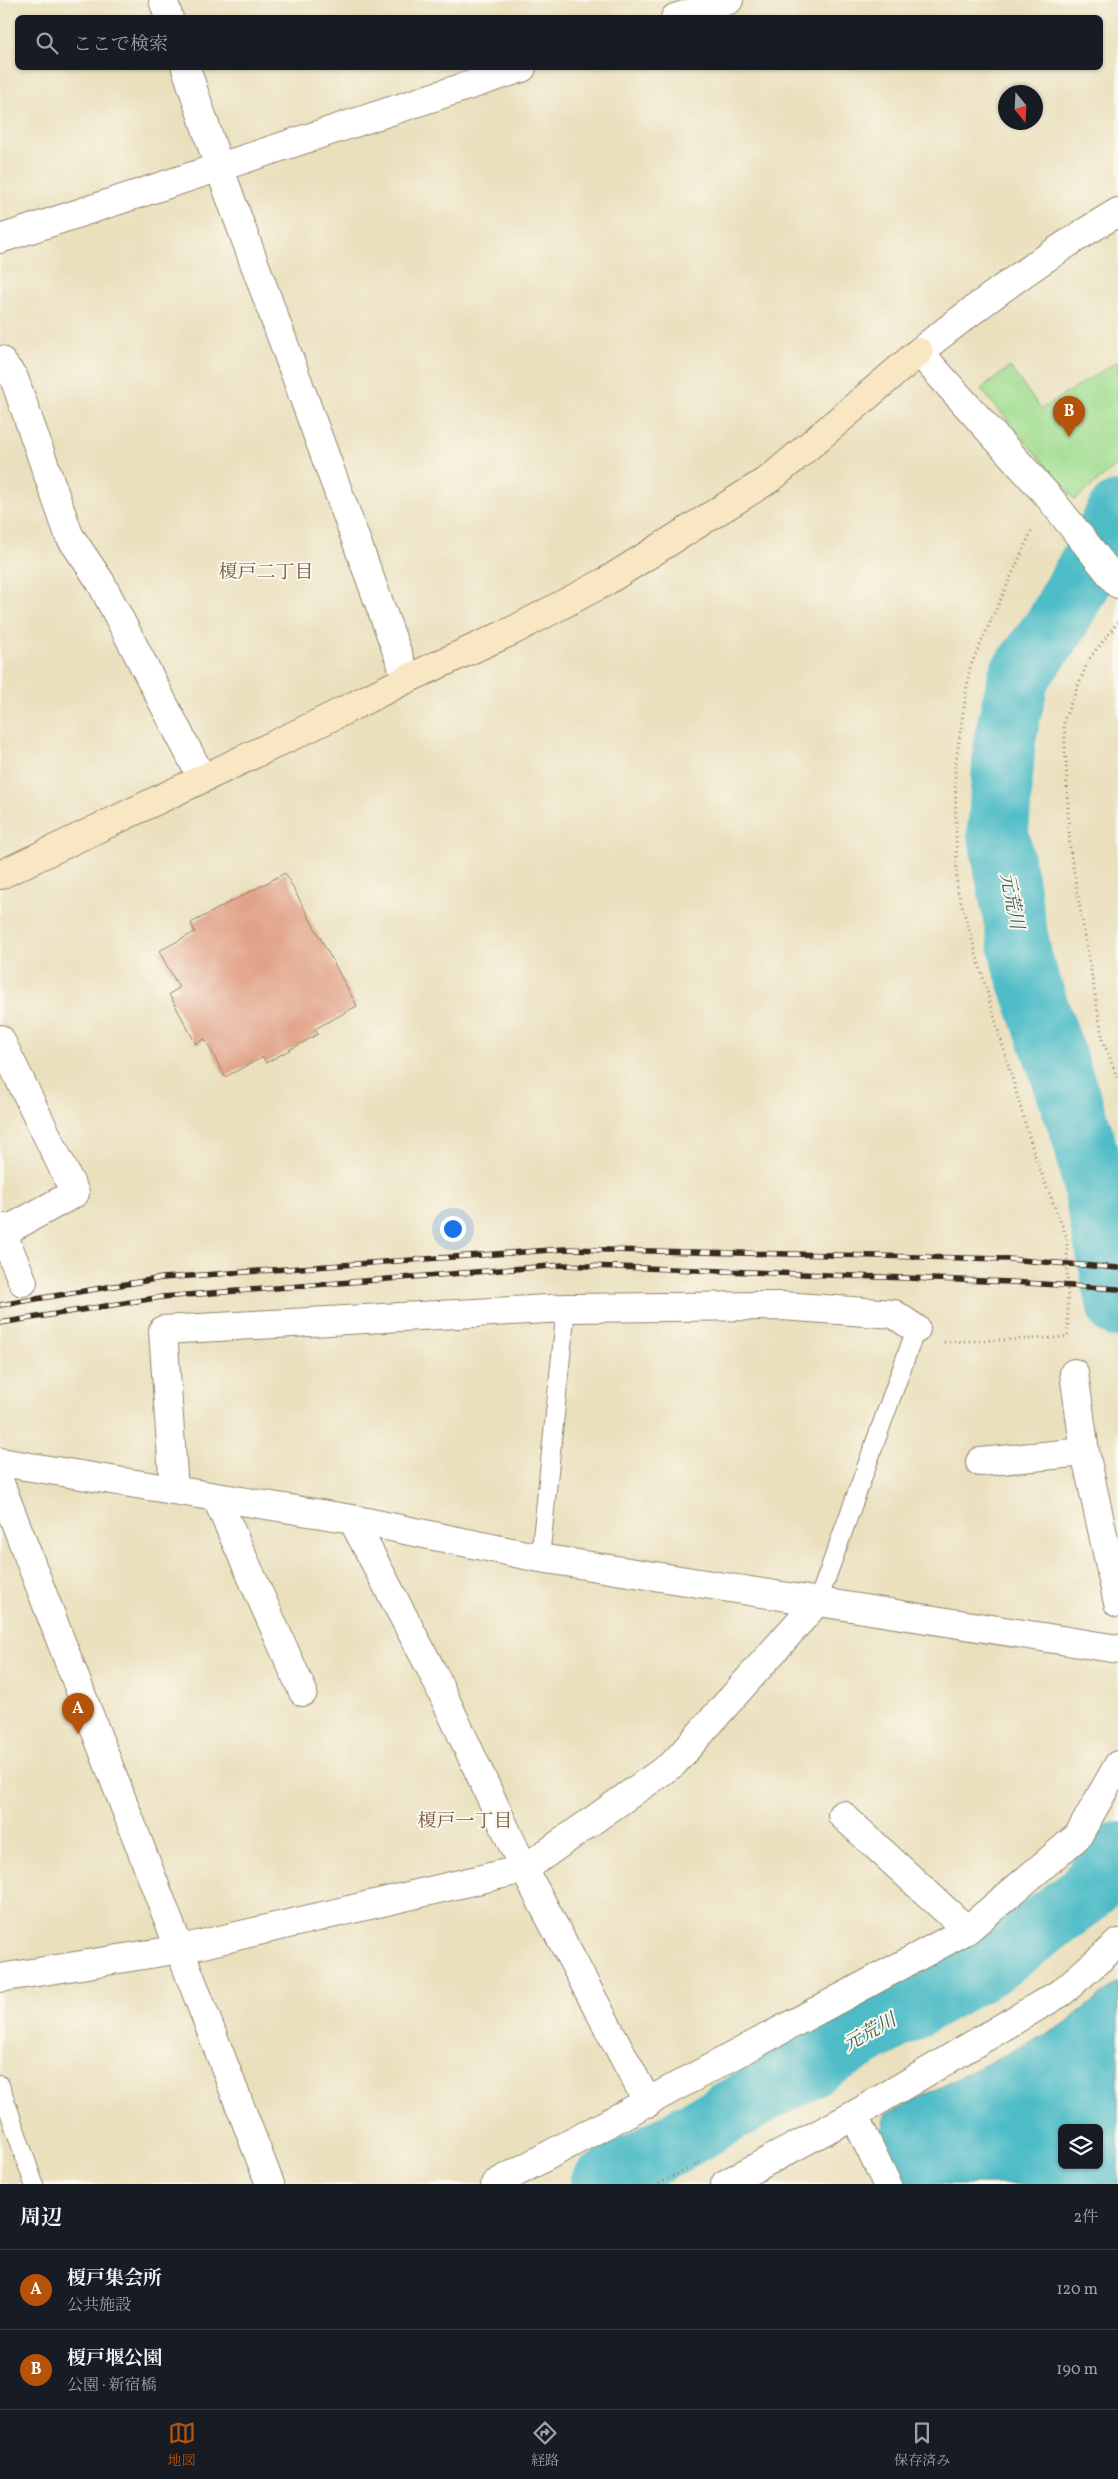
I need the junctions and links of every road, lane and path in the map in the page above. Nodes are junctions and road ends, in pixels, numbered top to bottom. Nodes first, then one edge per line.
1 (163, 0) edge
2 (729, 0) edge
3 (168, 15) edge
4 (684, 15) edge
5 (187, 70) edge
6 (516, 70) edge
7 (219, 167) junction
8 (1118, 212) edge
9 (0, 239) edge
10 (919, 352) junction
11 (0, 360) edge
12 (1055, 506) junction
13 (1118, 584) edge
14 (1118, 622) edge
15 (407, 679) junction
16 (202, 778) junction
17 (0, 875) edge
18 (0, 1039) edge
19 (1118, 1079) edge
20 (1, 1230) edge
21 (23, 1282) dead end
22 (566, 1308) junction
23 (913, 1336) junction
24 (1074, 1373) dead end
25 (1085, 1452) junction
26 (0, 1462) edge
27 (980, 1462) dead end
28 (0, 1483) edge
29 (174, 1490) junction
30 (216, 1497) junction
31 (352, 1519) junction
32 (540, 1558) junction
33 (818, 1601) junction
34 (1118, 1604) edge
35 (1118, 1649) edge
36 (303, 1692) dead end
37 (1118, 1765) edge
38 (842, 1815) dead end
39 (524, 1869) junction
40 (968, 1930) junction
41 (1118, 1943) edge
42 (181, 1949) junction
43 (0, 1978) edge
44 (0, 2085) edge
45 (648, 2103) junction
46 (854, 2114) junction
47 (704, 2160) dead end
48 (34, 2184) edge
49 (270, 2184) edge
50 (495, 2184) edge
51 (659, 2184) edge
52 (725, 2184) edge
53 (887, 2184) edge

1 - 3 street
2 - 4 street
5 - 7 street
6 - 7 street
7 - 9 street
7 - 15 street
8 - 10 street
10 - 12 street
10 - 15 street
11 - 16 street
12 - 13 street
12 - 23 path
14 - 19 path
15 - 16 street
16 - 17 street
18 - 20 street
20 - 21 street
22 - 23 street
22 - 29 street
22 - 32 lane
23 - 33 lane
24 - 25 street
25 - 27 street
25 - 34 street
26 - 29 street
28 - 42 street
29 - 30 street
30 - 31 street
30 - 36 street
31 - 32 street
31 - 39 street
32 - 33 street
33 - 35 street
33 - 39 street
37 - 40 street
38 - 40 street
39 - 42 street
39 - 45 street
40 - 45 street
41 - 46 street
42 - 43 street
42 - 49 street
44 - 48 lane
45 - 50 street
46 - 52 street
46 - 53 street
47 - 51 path

